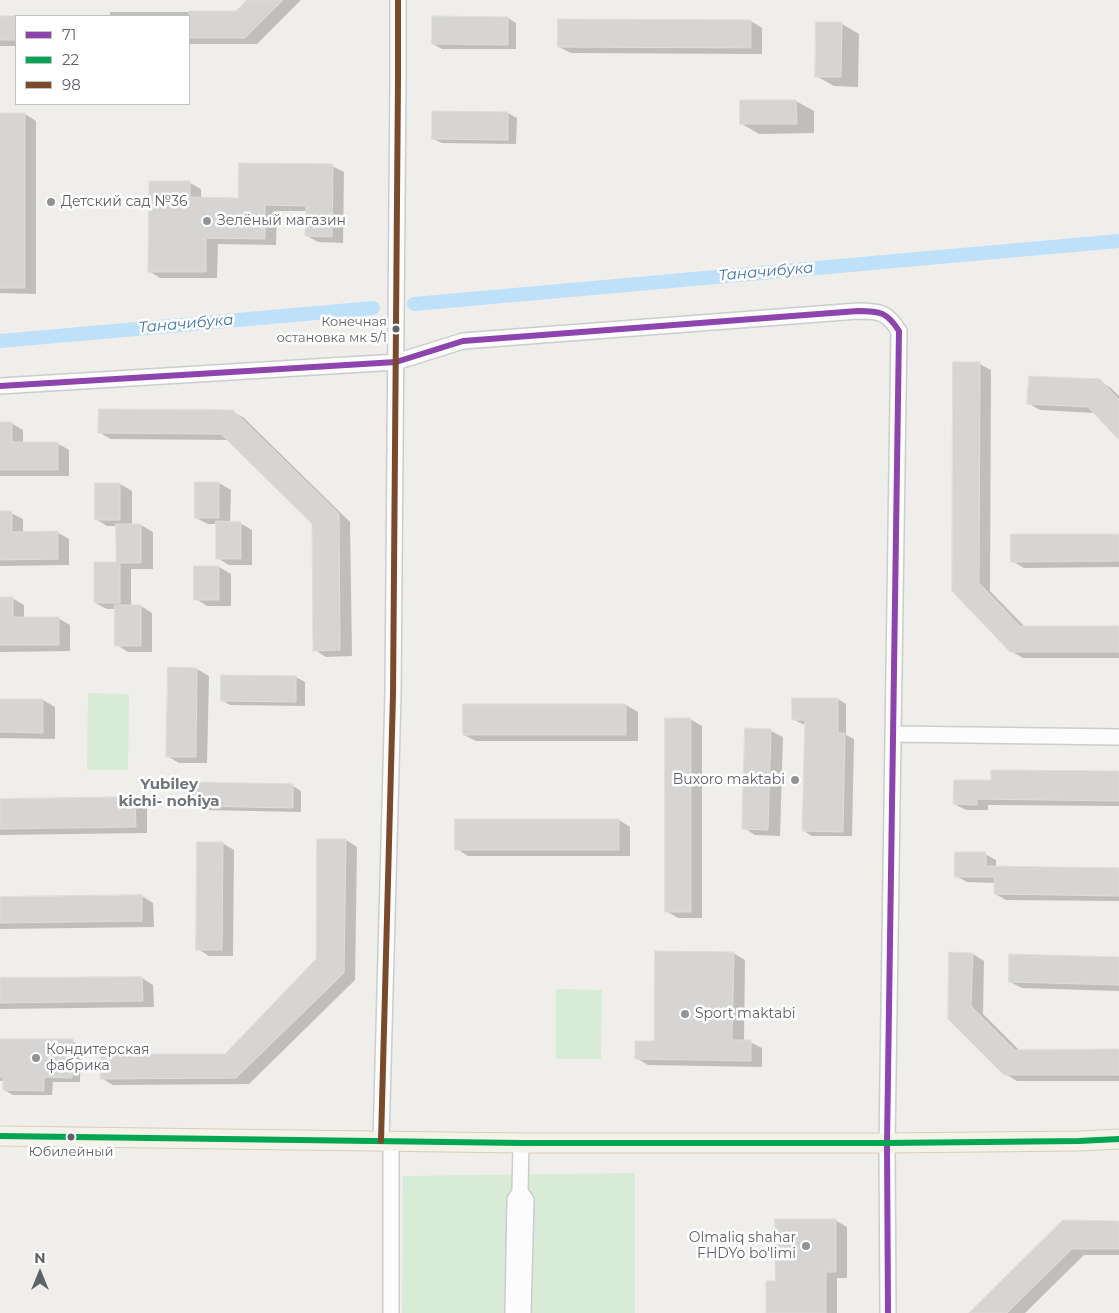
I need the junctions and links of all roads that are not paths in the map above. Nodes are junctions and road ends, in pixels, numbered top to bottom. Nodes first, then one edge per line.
1 (398, 0) edge
2 (396, 362) junction
3 (0, 386) edge
4 (894, 734) junction
5 (1119, 737) edge
6 (0, 1136) edge
7 (1119, 1139) edge
8 (386, 1142) junction
9 (521, 1143) junction
10 (887, 1143) junction
11 (520, 1192) junction
12 (391, 1313) edge
13 (513, 1313) edge
14 (523, 1313) edge
15 (888, 1313) edge

1 - 2 street
2 - 3 street
2 - 4 street
2 - 8 street
4 - 5 street
4 - 10 street
6 - 8 main road
7 - 10 main road
8 - 9 main road
8 - 12 street
9 - 10 main road
9 - 11 street
10 - 15 street
11 - 13 street
11 - 14 street

